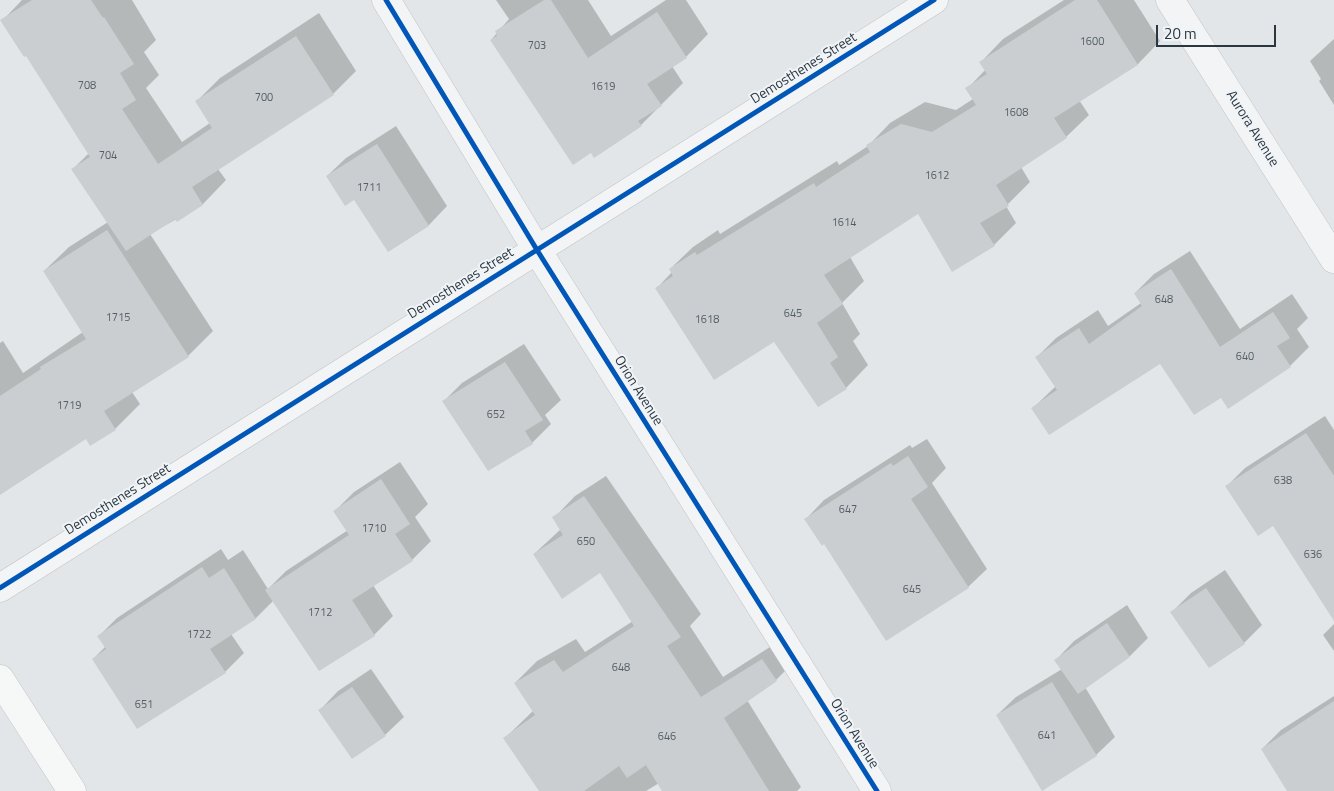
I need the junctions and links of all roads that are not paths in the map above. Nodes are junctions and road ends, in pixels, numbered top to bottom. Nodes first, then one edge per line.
1 (386, 0) edge
2 (934, 0) edge
3 (1170, 0) edge
4 (536, 250) junction
5 (1334, 259) edge
6 (0, 588) edge
7 (0, 678) edge
8 (72, 791) edge
9 (877, 791) edge

1 - 4 street, Orion Avenue
2 - 4 street, Demosthenes Street
3 - 5 street, Aurora Avenue
4 - 6 street, Demosthenes Street
4 - 9 street, Orion Avenue
7 - 8 main road

